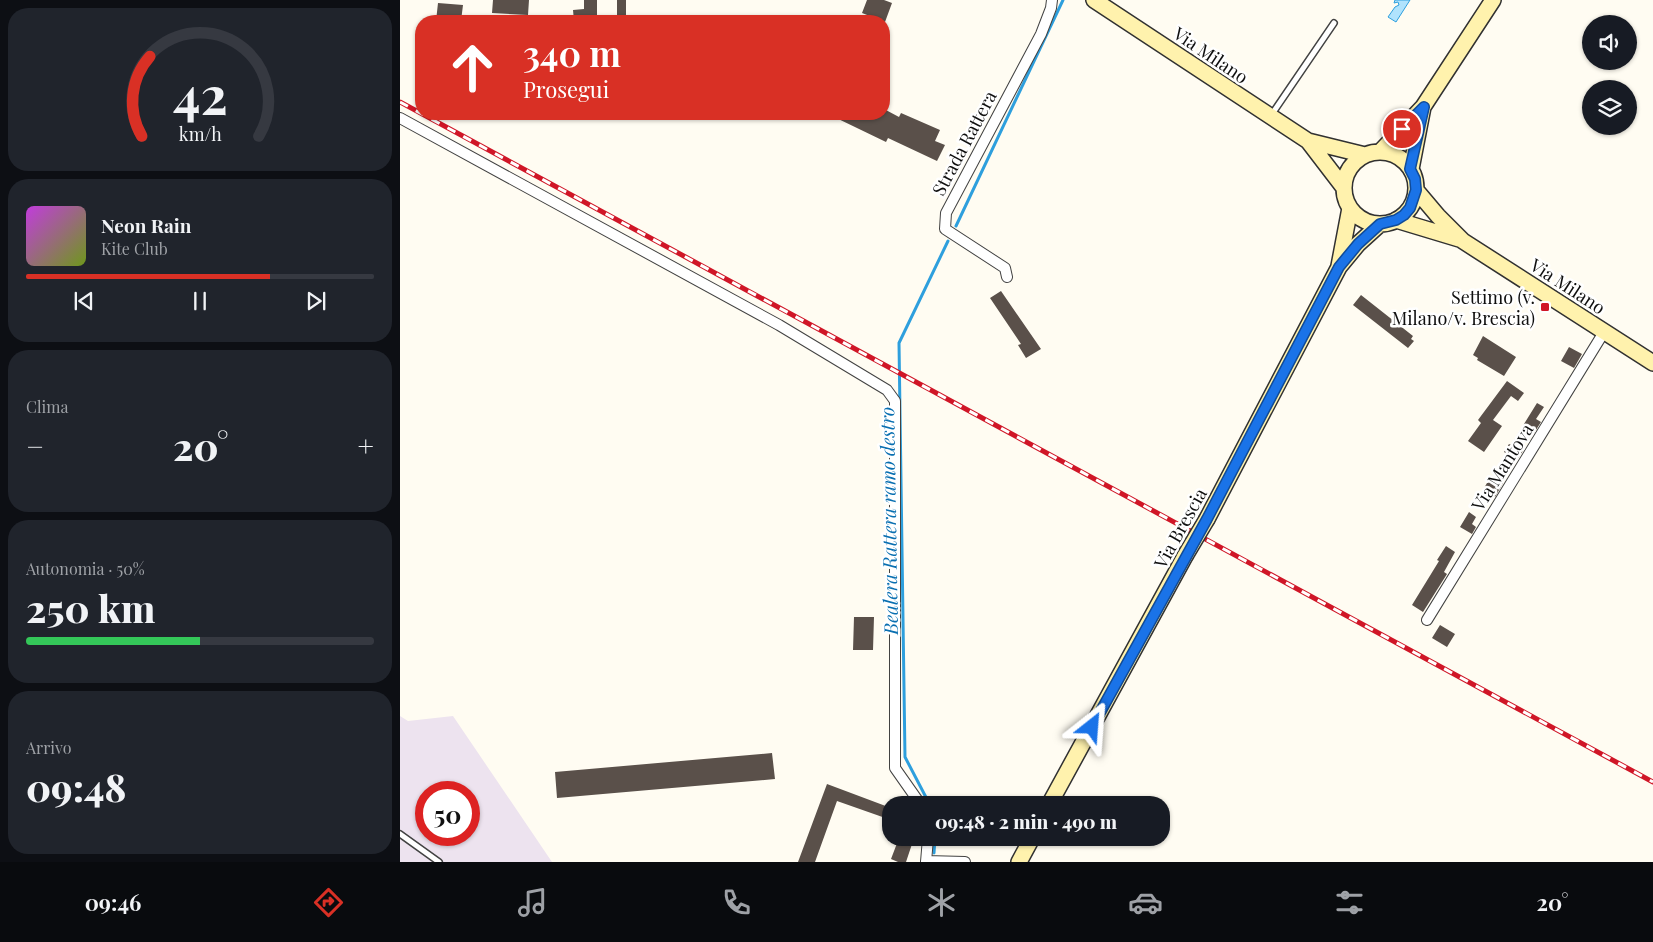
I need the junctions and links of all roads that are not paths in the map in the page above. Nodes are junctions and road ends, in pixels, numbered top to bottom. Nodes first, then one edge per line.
1 (1052, 0) edge
2 (1094, 0) edge
3 (1493, 0) edge
4 (1334, 23) dead end
5 (1424, 107) junction
6 (1270, 117) junction
7 (400, 118) edge
8 (1308, 141) junction
9 (1380, 152) junction
10 (1364, 155) junction
11 (1410, 169) junction
12 (1344, 188) junction
13 (1416, 190) junction
14 (1350, 208) junction
15 (1396, 220) junction
16 (1380, 224) junction
17 (1463, 241) junction
18 (1339, 267) junction
19 (1007, 278) dead end
20 (1604, 332) junction
21 (1653, 363) edge
22 (1427, 620) dead end
23 (915, 796) edge
24 (1055, 796) edge
25 (400, 834) edge
26 (927, 846) edge
27 (1027, 846) edge
28 (926, 861) edge
29 (439, 862) edge
30 (965, 862) edge
31 (1018, 862) edge

1 - 19 street, Strada Rattera
2 - 6 main road, Via Milano
3 - 5 main road
4 - 6 lane
5 - 9 main road
5 - 11 main road
6 - 8 main road, Via Milano
7 - 23 street
8 - 10 main road, Via Milano
8 - 12 main road, Via Milano
9 - 10 main road
9 - 11 main road
10 - 12 main road
11 - 13 main road
12 - 14 main road
13 - 15 main road
13 - 17 main road, Via Milano
14 - 16 main road
14 - 18 main road
15 - 16 main road
15 - 17 main road, Via Milano
16 - 18 main road
17 - 20 main road, Via Milano
18 - 24 main road, Via Brescia, bridge
20 - 21 main road, Via Milano
20 - 22 street, Via Mantova
25 - 29 lane
26 - 28 street
27 - 31 main road
28 - 30 street

